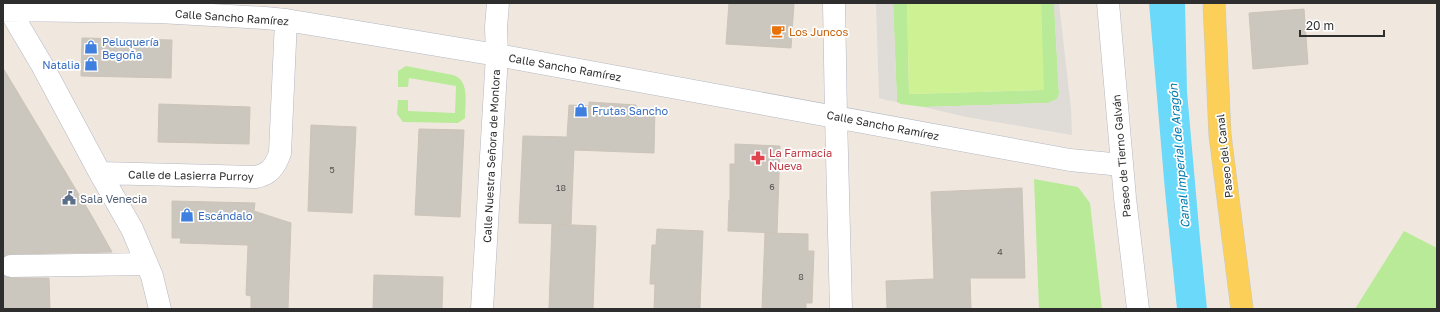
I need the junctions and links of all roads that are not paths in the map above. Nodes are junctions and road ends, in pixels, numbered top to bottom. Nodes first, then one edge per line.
1 (498, 3) edge
2 (834, 3) edge
3 (1108, 3) edge
4 (1214, 3) edge
5 (6, 10) edge
6 (286, 20) junction
7 (497, 55) junction
8 (836, 116) junction
9 (1122, 165) junction
10 (100, 173) junction
11 (147, 264) junction
12 (11, 266) dead end
13 (160, 309) edge
14 (482, 309) edge
15 (841, 309) edge
16 (1138, 309) edge
17 (1242, 309) edge

1 - 7 street, Calle Nuestra Señora de Monlora
2 - 8 street
3 - 9 street, Paseo de Tierno Galván
4 - 17 main road, Paseo del Canal
5 - 6 street, Calle Sancho Ramírez
5 - 10 street
6 - 7 street, Calle Sancho Ramírez
6 - 10 street, Calle de Lasierra Purroy
7 - 8 street, Calle Sancho Ramírez
7 - 14 street, Calle Nuestra Señora de Monlora
8 - 9 street, Calle Sancho Ramírez
8 - 15 street
9 - 16 street, Paseo de Tierno Galván
10 - 11 street
11 - 12 street
11 - 13 street

